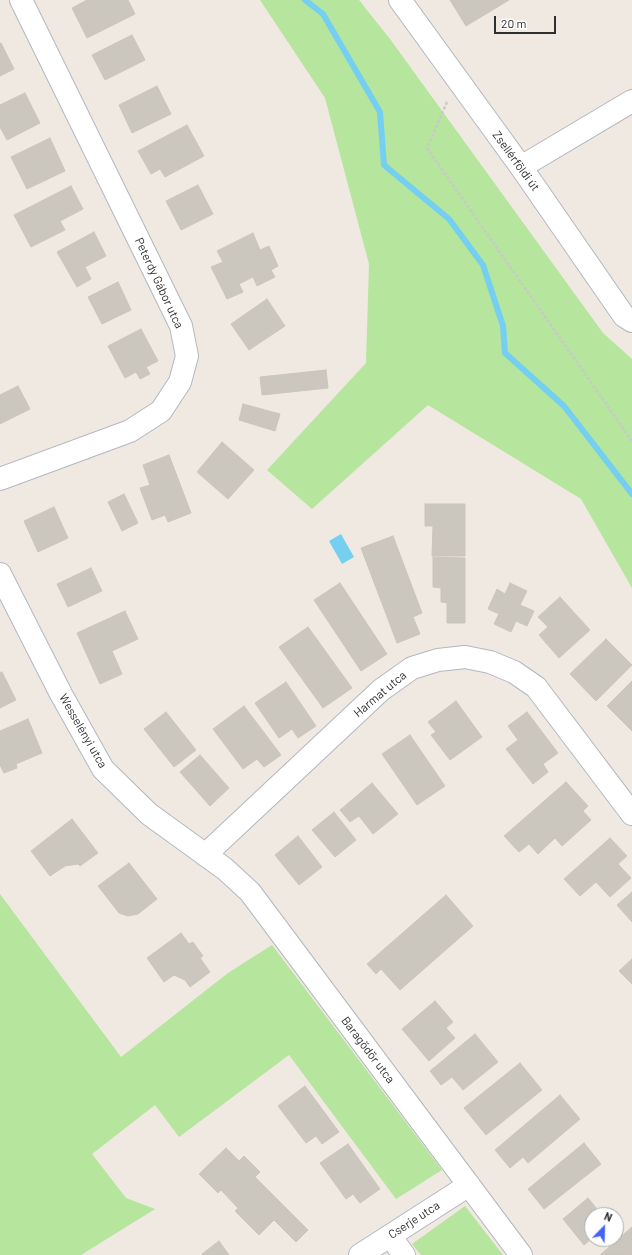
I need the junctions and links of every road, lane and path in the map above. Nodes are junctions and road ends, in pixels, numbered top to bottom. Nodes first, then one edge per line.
1 (21, 0) edge
2 (400, 0) edge
3 (457, 79) junction
4 (632, 101) edge
5 (521, 167) junction
6 (632, 321) edge
7 (632, 441) edge
8 (0, 479) edge
9 (0, 574) edge
10 (632, 814) edge
11 (205, 855) junction
12 (469, 1185) junction
13 (390, 1236) junction
14 (360, 1255) edge
15 (404, 1255) edge
16 (522, 1255) edge

1 - 8 street, Peterdy Gábor utca
2 - 3 street, Zsellérföldi út
3 - 5 street, Zsellérföldi út
3 - 7 path
4 - 5 street
5 - 6 street, Zsellérföldi út
9 - 11 street, Wesselényi utca
10 - 11 street, Harmat utca
11 - 12 street, Baragödör utca
12 - 13 street, Cserje utca
12 - 16 street, Baragödör utca
13 - 14 street, Cserje utca
13 - 15 street

